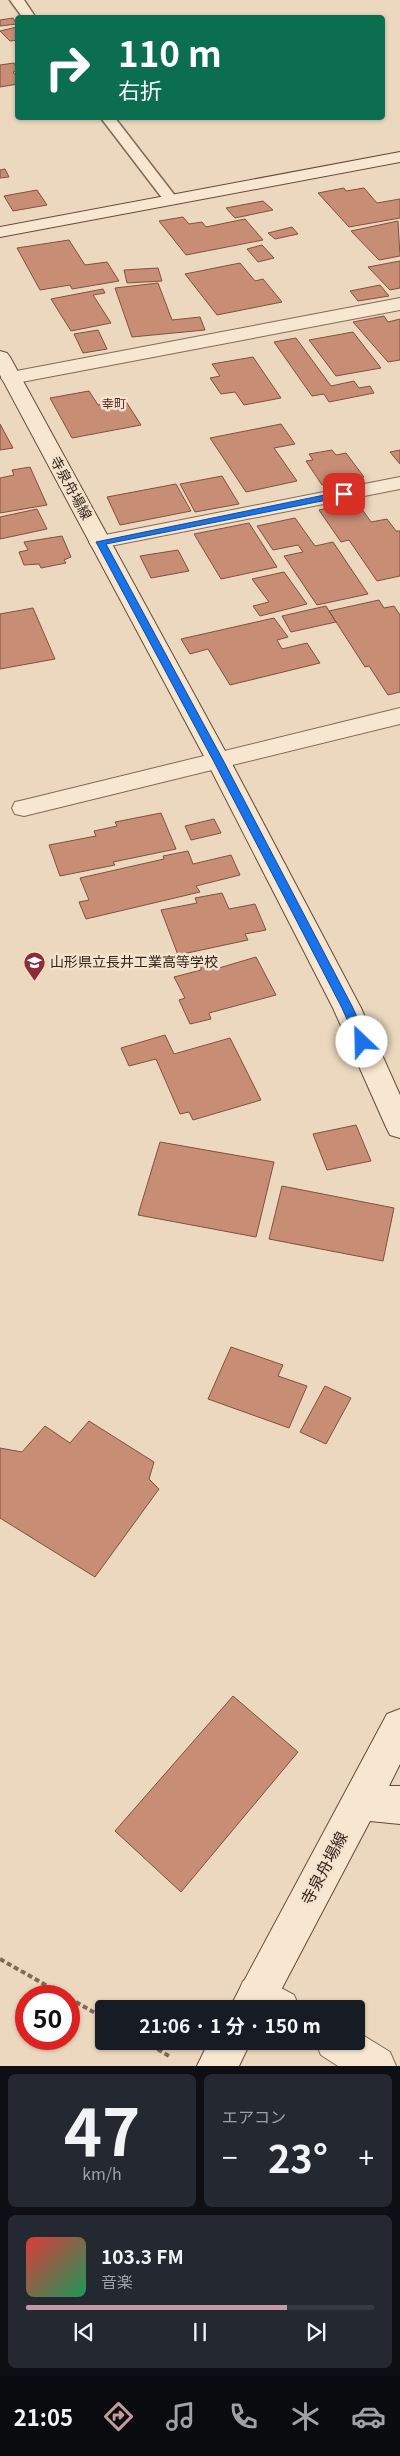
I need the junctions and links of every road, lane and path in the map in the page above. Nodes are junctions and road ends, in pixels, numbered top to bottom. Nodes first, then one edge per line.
1 (17, 0) edge
2 (28, 15) edge
3 (110, 120) edge
4 (400, 157) edge
5 (171, 200) junction
6 (0, 232) edge
7 (400, 304) edge
8 (0, 358) edge
9 (11, 378) junction
10 (400, 483) edge
11 (100, 542) junction
12 (400, 716) edge
13 (218, 760) junction
14 (24, 808) dead end
15 (400, 1127) edge
16 (400, 1727) edge
17 (359, 1802) junction
18 (400, 1805) edge
19 (0, 1959) edge
20 (46, 1985) edge
21 (264, 2000) edge
22 (80, 2004) edge
23 (95, 2013) edge
24 (159, 2050) edge
25 (226, 2050) edge
26 (350, 2050) edge
27 (178, 2061) dead end
28 (217, 2066) edge
29 (376, 2066) edge

1 - 2 lane
3 - 5 lane
4 - 5 street
5 - 6 street
7 - 9 street
8 - 9 street, 寺泉舟場線
9 - 11 street, 寺泉舟場線
10 - 11 street
11 - 13 street, 寺泉舟場線
12 - 13 street
13 - 14 street
13 - 15 street, 寺泉舟場線
16 - 17 street, 寺泉舟場線
17 - 18 street
17 - 21 street, 寺泉舟場線
19 - 20 path
22 - 23 path
24 - 27 path
25 - 28 street
26 - 29 street

